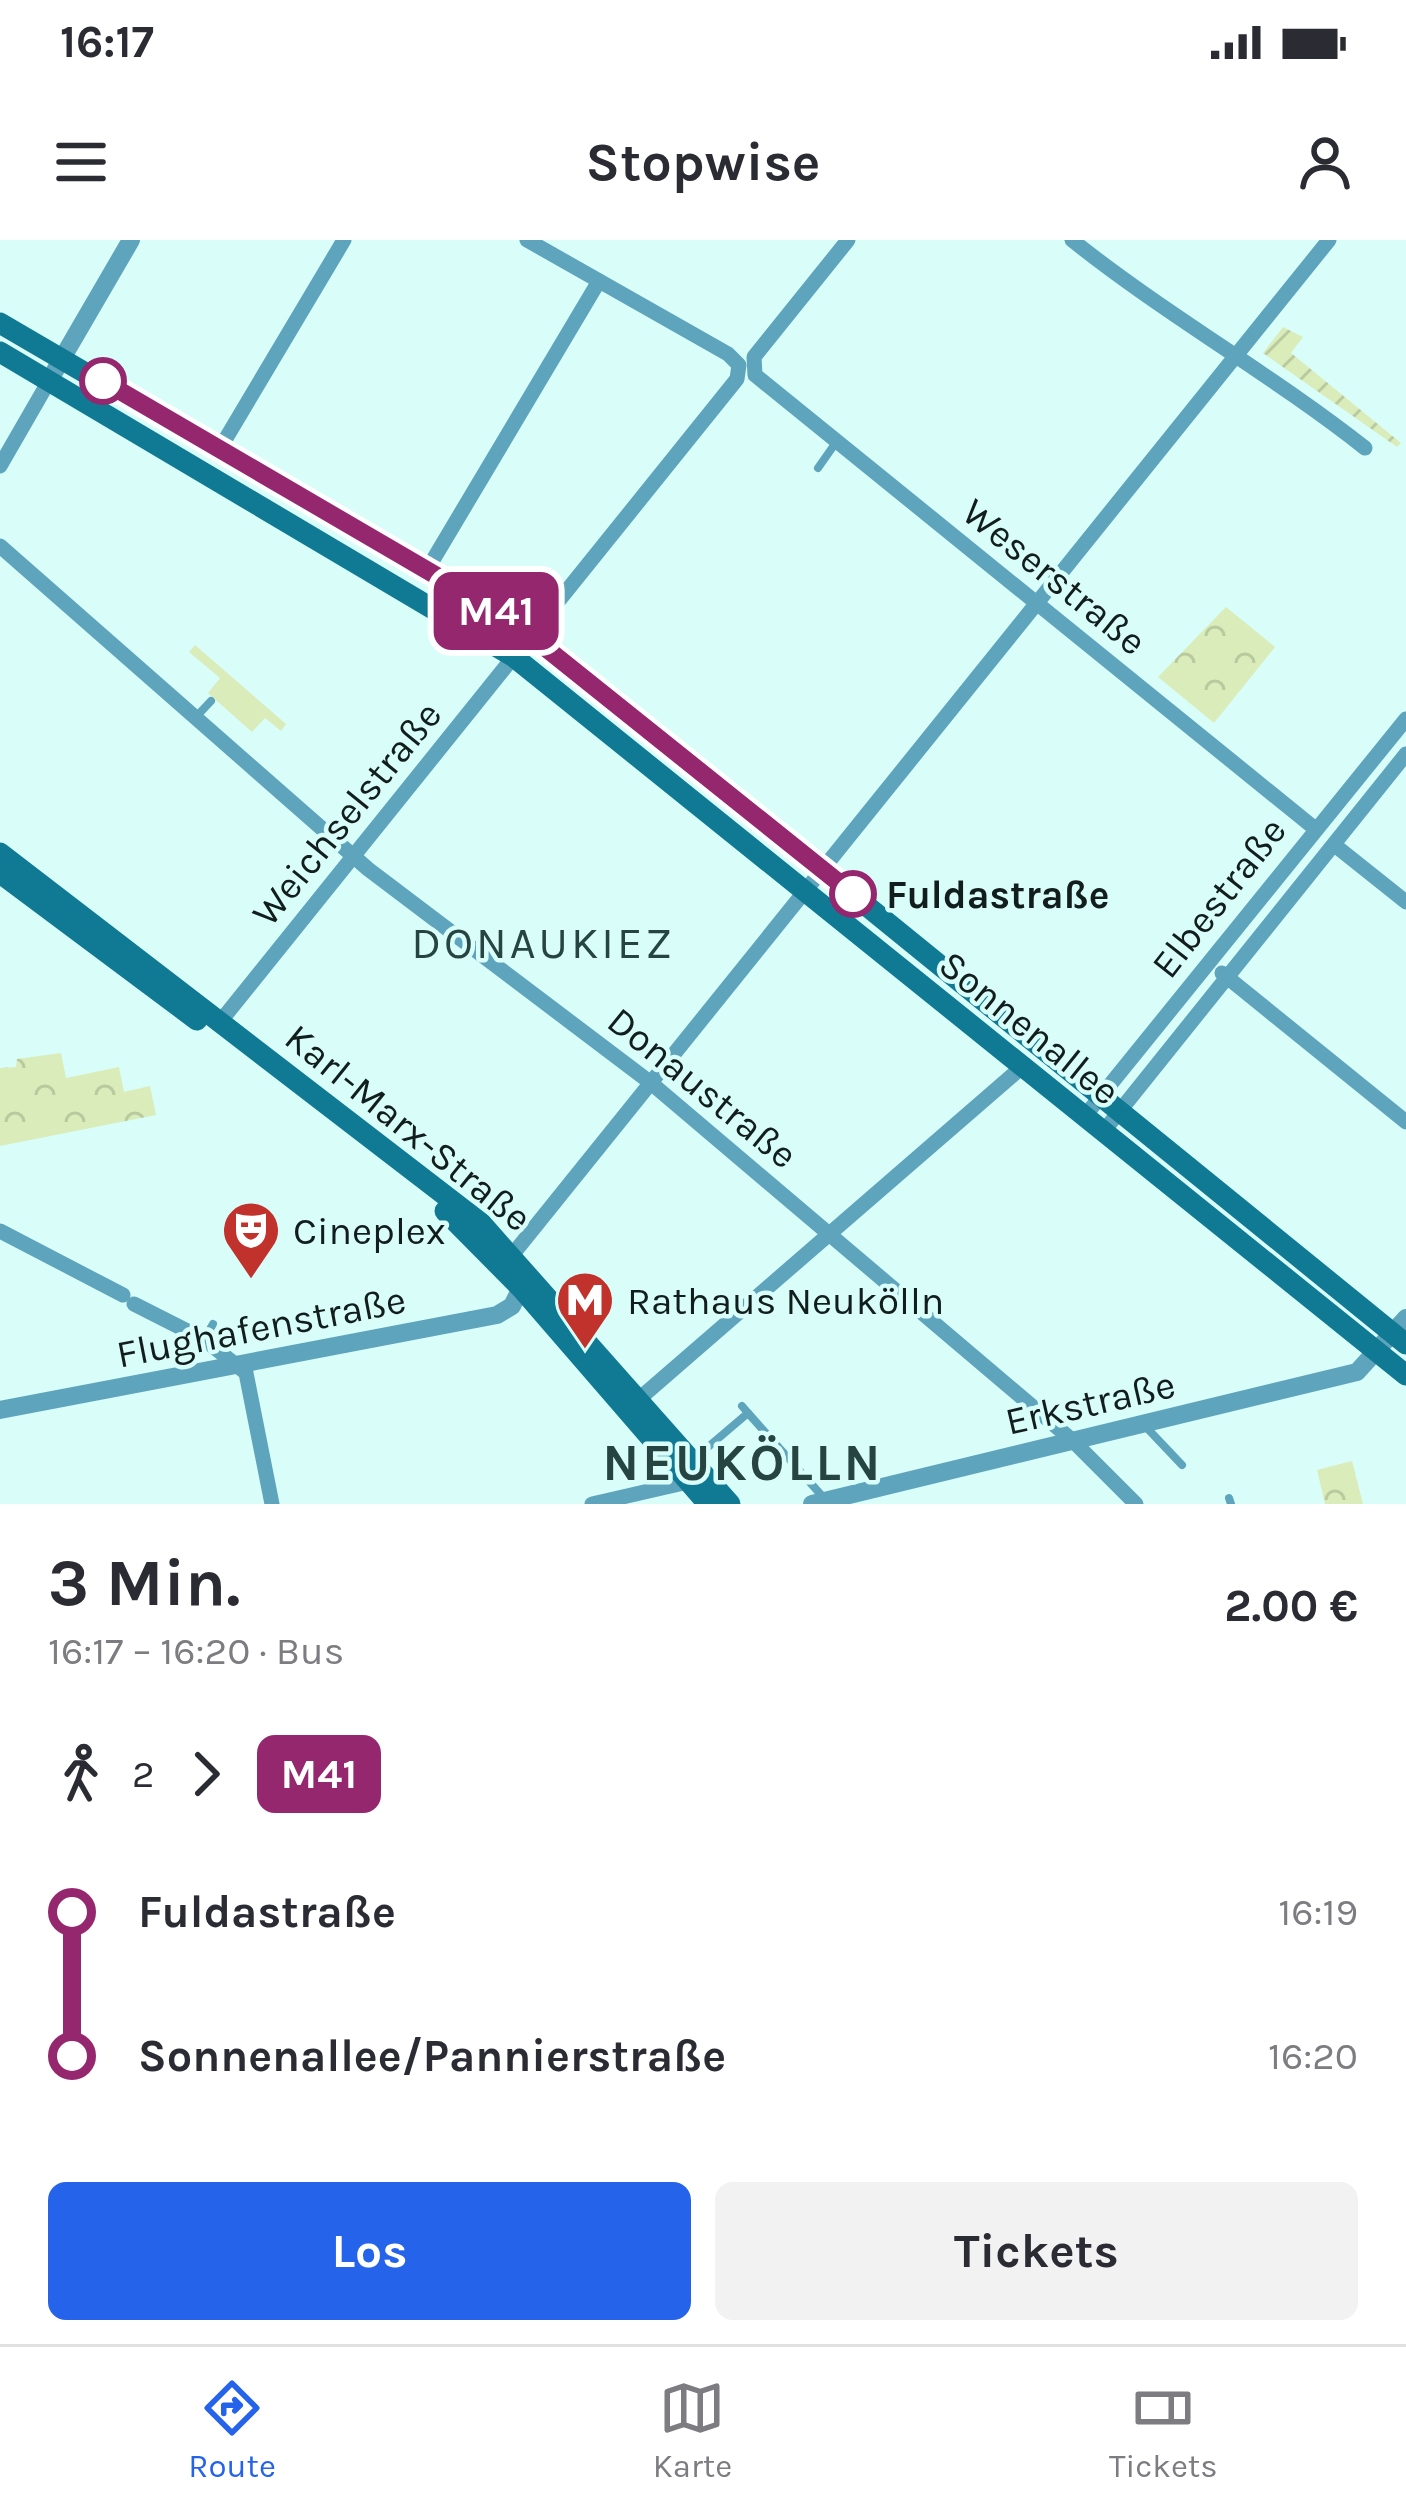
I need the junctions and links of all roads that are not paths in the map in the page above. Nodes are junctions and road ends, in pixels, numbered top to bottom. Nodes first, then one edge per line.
1 (131, 240) edge
2 (344, 240) edge
3 (527, 240) edge
4 (848, 240) edge
5 (1072, 240) edge
6 (1329, 240) edge
7 (599, 281) junction
8 (0, 323) edge
9 (0, 352) edge
10 (1235, 357) junction
11 (62, 358) junction
12 (49, 381) junction
13 (109, 384) junction
14 (95, 409) junction
15 (836, 441) junction
16 (1365, 448) dead end
17 (219, 450) junction
18 (0, 466) edge
19 (818, 468) dead end
20 (0, 546) edge
21 (427, 570) junction
22 (1037, 604) junction
23 (532, 634) junction
24 (514, 658) junction
25 (211, 700) dead end
26 (1406, 719) edge
27 (194, 720) junction
28 (1406, 754) edge
29 (1313, 827) junction
30 (1337, 847) junction
31 (0, 853) edge
32 (354, 857) junction
33 (822, 870) junction
34 (0, 873) edge
35 (806, 890) junction
36 (1406, 902) edge
37 (1210, 963) junction
38 (1228, 977) junction
39 (217, 1027) junction
40 (1022, 1067) junction
41 (651, 1083) junction
42 (1102, 1095) junction
43 (1120, 1110) junction
44 (1084, 1118) junction
45 (1406, 1122) edge
46 (1103, 1132) junction
47 (0, 1231) edge
48 (830, 1234) junction
49 (513, 1254) junction
50 (521, 1288) junction
51 (548, 1295) junction
52 (213, 1324) dead end
53 (1402, 1332) edge
54 (205, 1340) junction
55 (1378, 1353) junction
56 (239, 1364) junction
57 (1406, 1375) edge
58 (639, 1399) junction
59 (0, 1410) edge
60 (1143, 1424) junction
61 (1072, 1440) junction
62 (1182, 1465) dead end
63 (691, 1471) junction
64 (819, 1502) edge
65 (272, 1504) edge
66 (592, 1504) edge
67 (708, 1504) edge
68 (730, 1504) edge
69 (1136, 1504) edge

1 - 11 street
2 - 17 street
3 - 7 street
4 - 15 street, Weserstraße
5 - 10 street
6 - 10 street
7 - 21 street
7 - 23 street, Weichselstraße
8 - 11 main road, Sonnenallee
9 - 12 main road, Sonnenallee
10 - 16 street
10 - 22 street
11 - 12 street
11 - 13 main road, Sonnenallee
12 - 14 main road, Sonnenallee
12 - 18 street
13 - 14 main road
13 - 17 main road, Sonnenallee
14 - 24 main road, Sonnenallee
15 - 19 lane
15 - 22 street, Weserstraße
17 - 21 main road, Sonnenallee
20 - 27 street, Donaustraße
21 - 23 main road, Sonnenallee
22 - 29 street, Weserstraße
22 - 33 street
23 - 24 street, Weichselstraße
23 - 33 main road, Sonnenallee
24 - 32 street, Weichselstraße
24 - 35 main road, Sonnenallee
25 - 27 lane
26 - 29 street, Elbestraße
27 - 32 street, Donaustraße
28 - 30 street, Elbestraße
29 - 37 street, Elbestraße
30 - 36 street
30 - 38 street, Elbestraße
31 - 39 main road, Karl-Marx-Straße
32 - 39 street, Weichselstraße
32 - 41 street, Donaustraße
33 - 35 street
33 - 42 main road, Sonnenallee
34 - 39 main road, Karl-Marx-Straße
35 - 40 main road, Sonnenallee
35 - 41 street
37 - 38 street
37 - 42 street, Elbestraße
38 - 43 street, Elbestraße
38 - 45 street
39 - 49 main road, Karl-Marx-Straße
39 - 50 main road, Karl-Marx-Straße
40 - 44 main road, Sonnenallee
40 - 48 street
41 - 48 street, Donaustraße
41 - 49 street
42 - 43 main road, Sonnenallee
42 - 44 street, Elbestraße
43 - 46 street, Elbestraße
43 - 53 main road, Sonnenallee
44 - 46 main road, Sonnenallee
46 - 55 main road, Sonnenallee
47 - 54 street
48 - 58 street
48 - 61 street, Donaustraße
49 - 50 main road
49 - 51 main road, Karl-Marx-Straße
50 - 51 main road
50 - 56 street, Flughafenstraße
50 - 63 main road, Karl-Marx-Straße
51 - 58 main road, Karl-Marx-Straße
52 - 54 lane
53 - 55 street
54 - 56 street
55 - 57 main road, Sonnenallee
55 - 60 street, Erkstraße
56 - 59 street, Flughafenstraße
56 - 65 street
58 - 63 main road, Karl-Marx-Straße
60 - 61 street, Erkstraße
60 - 62 lane
61 - 64 street, Erkstraße
61 - 69 street, Donaustraße
63 - 64 lane
63 - 66 street
63 - 67 main road, Karl-Marx-Straße
63 - 68 main road, Karl-Marx-Straße

